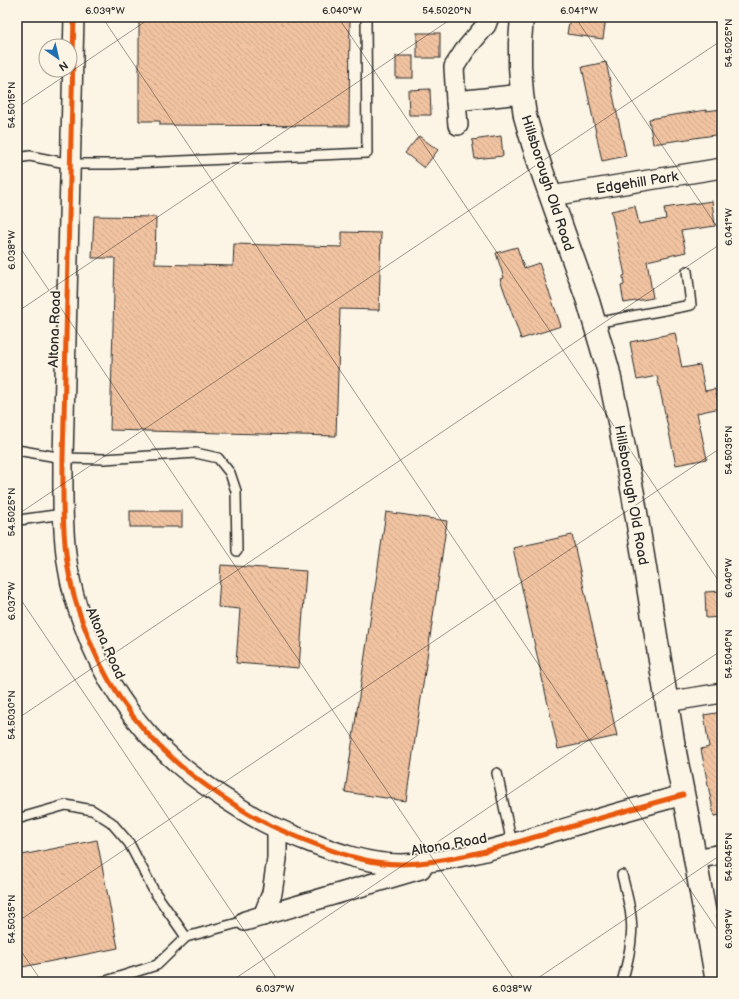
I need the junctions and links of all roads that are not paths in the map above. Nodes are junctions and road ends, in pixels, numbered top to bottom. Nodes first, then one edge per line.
1 (74, 17) edge
2 (366, 17) edge
3 (489, 17) edge
4 (522, 17) edge
5 (522, 94) junction
6 (456, 102) junction
7 (458, 125) dead end
8 (17, 158) edge
9 (71, 164) junction
10 (722, 168) edge
11 (551, 196) junction
12 (687, 271) dead end
13 (595, 323) junction
14 (17, 450) edge
15 (63, 458) junction
16 (63, 514) junction
17 (17, 521) edge
18 (237, 551) dead end
19 (722, 693) edge
20 (666, 702) junction
21 (497, 774) dead end
22 (684, 795) junction
23 (17, 819) edge
24 (277, 829) junction
25 (512, 844) junction
26 (722, 854) edge
27 (470, 855) junction
28 (695, 859) junction
29 (622, 875) dead end
30 (263, 916) junction
31 (245, 921) joint
32 (186, 937) junction
33 (103, 982) edge
34 (622, 982) edge
35 (717, 982) edge

1 - 9 street, Altona Road
2 - 9 lane
3 - 6 street
4 - 5 street, Hillsborough Old Road
5 - 6 street
5 - 11 street, Hillsborough Old Road
6 - 7 street
8 - 9 lane
9 - 15 street, Altona Road
10 - 11 street, Edgehill Park
11 - 13 street, Hillsborough Old Road
12 - 13 lane
13 - 20 street, Hillsborough Old Road
14 - 15 lane
15 - 16 street, Altona Road
15 - 18 lane
16 - 17 lane
16 - 24 street, Altona Road
19 - 20 street
20 - 22 street, Hillsborough Old Road
21 - 25 lane
22 - 25 street, Altona Road
22 - 28 street, Hillsborough Old Road
23 - 32 lane
24 - 27 street, Altona Road
24 - 30 street
25 - 27 street, Altona Road
26 - 28 street
27 - 30 street
28 - 35 street, Hillsborough Old Road
29 - 34 lane
30 - 31 street
31 - 32 lane
32 - 33 lane

